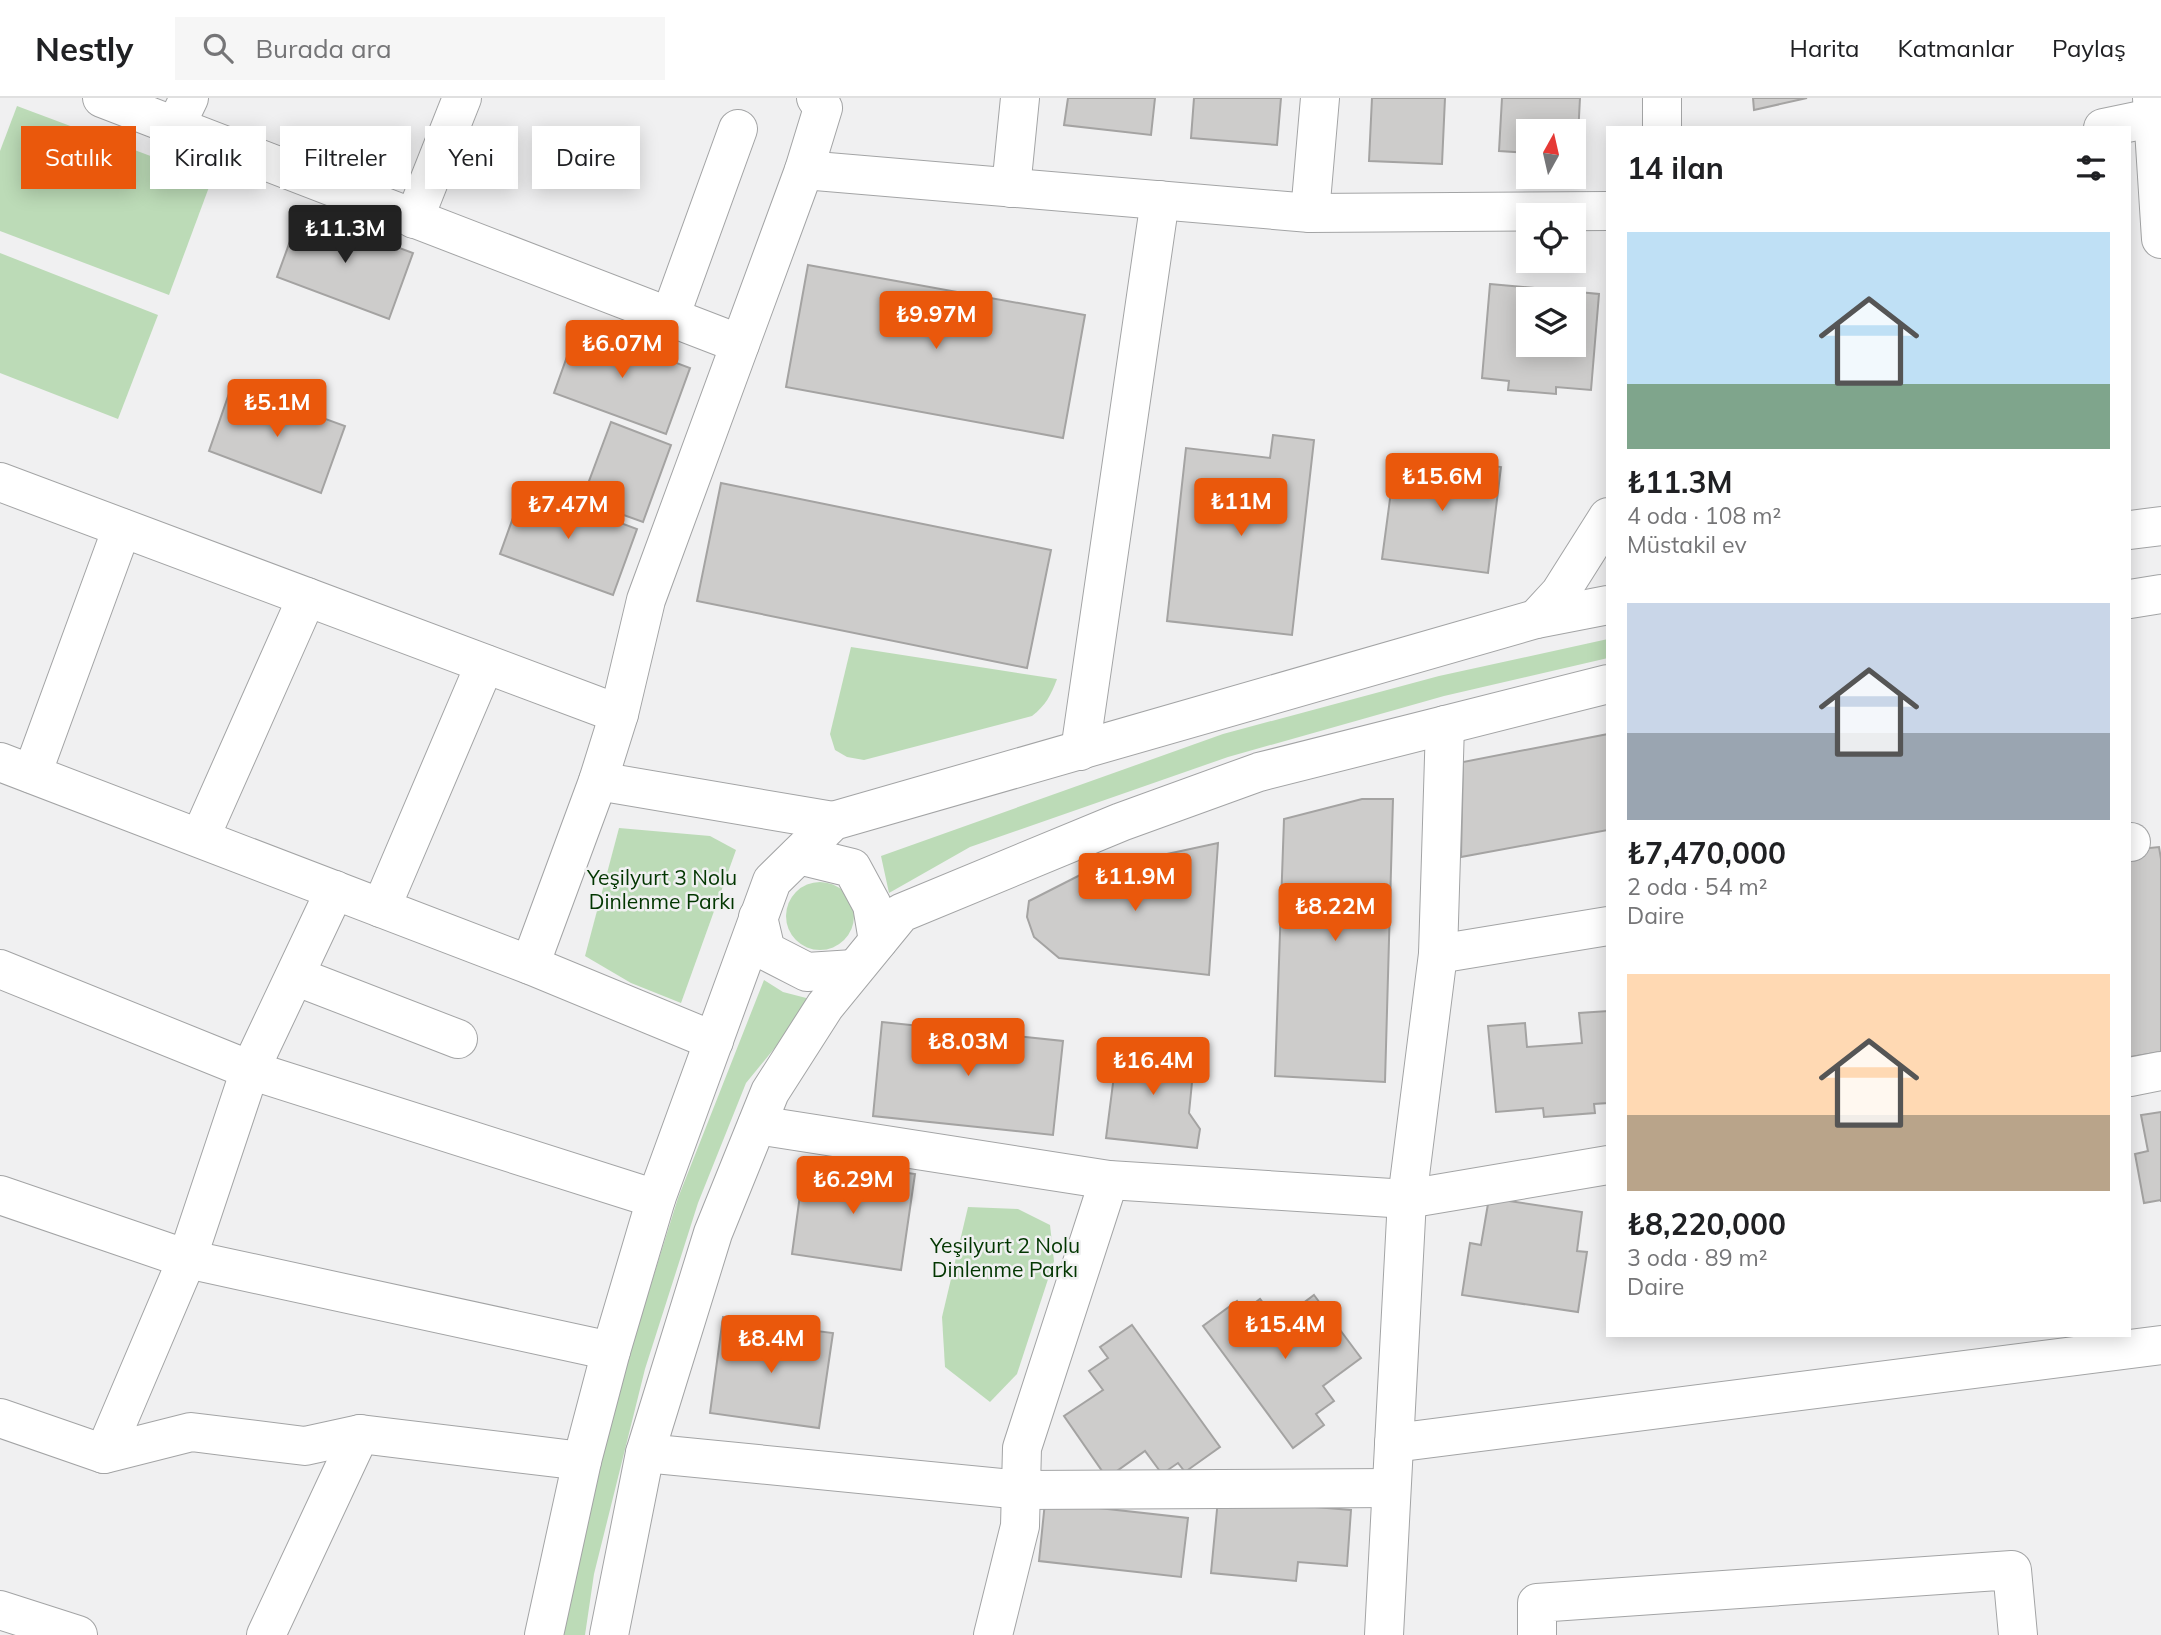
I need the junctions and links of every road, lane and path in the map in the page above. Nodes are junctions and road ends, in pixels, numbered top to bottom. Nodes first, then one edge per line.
1 (102, 98) edge
2 (462, 98) edge
3 (816, 98) edge
4 (1020, 98) edge
5 (1320, 98) edge
6 (1662, 98) edge
7 (2155, 111) edge
8 (182, 112) edge
9 (1662, 126) edge
10 (2109, 126) edge
11 (738, 129) dead end
12 (804, 170) junction
13 (1011, 188) junction
14 (1160, 200) junction
15 (1606, 211) edge
16 (1310, 213) junction
17 (414, 219) junction
18 (2161, 239) edge
19 (670, 317) junction
20 (740, 344) junction
21 (0, 482) edge
22 (1606, 520) edge
23 (2161, 526) edge
24 (122, 528) junction
25 (2131, 530) edge
26 (2161, 594) edge
27 (307, 597) junction
28 (2131, 599) edge
29 (1606, 605) edge
30 (1535, 619) junction
31 (485, 664) junction
32 (1606, 684) edge
33 (619, 713) junction
34 (1445, 724) junction
35 (1080, 751) junction
36 (16, 768) edge
37 (598, 781) junction
38 (833, 821) junction
39 (200, 838) junction
40 (799, 855) junction
41 (335, 890) junction
42 (381, 908) junction
43 (758, 917) junction
44 (1606, 926) edge
45 (1438, 954) junction
46 (866, 955) junction
47 (530, 965) junction
48 (0, 969) edge
49 (295, 976) junction
50 (458, 1039) dead end
51 (714, 1041) junction
52 (250, 1070) junction
53 (2161, 1072) edge
54 (2131, 1077) edge
55 (757, 1125) junction
56 (1606, 1165) edge
57 (1108, 1180) junction
58 (0, 1195) edge
59 (656, 1199) junction
60 (1407, 1199) junction
61 (187, 1259) junction
62 (2161, 1345) edge
63 (611, 1351) junction
64 (0, 1418) edge
65 (360, 1434) junction
66 (1394, 1443) junction
67 (645, 1453) junction
68 (104, 1454) junction
69 (582, 1461) junction
70 (1391, 1488) junction
71 (1021, 1490) junction
72 (0, 1610) edge
73 (78, 1635) edge
74 (266, 1635) edge
75 (544, 1635) edge
76 (609, 1635) edge
77 (993, 1635) edge
78 (1384, 1635) edge
79 (1536, 1635) edge
80 (2018, 1635) edge

1 - 8 street
2 - 17 street
3 - 12 street
4 - 13 street
5 - 16 street
6 - 9 street
7 - 10 street
7 - 18 street
8 - 17 street
11 - 19 street
12 - 13 street
12 - 20 street
13 - 14 street
14 - 16 street
14 - 35 street
15 - 16 street
17 - 19 street
19 - 20 street
20 - 33 street
21 - 24 street
22 - 30 street
23 - 25 street
24 - 27 street
24 - 36 street
26 - 28 street
27 - 31 street
27 - 39 street
29 - 30 street
30 - 35 street
31 - 33 street
31 - 42 street
32 - 34 street
33 - 37 street
34 - 45 street
34 - 46 street
35 - 38 street
36 - 39 street
37 - 38 street
37 - 47 street
38 - 40 street
39 - 41 street
40 - 43 street
40 - 46 street
41 - 42 street
41 - 49 street
42 - 47 street
43 - 46 street
43 - 51 street
44 - 45 street
45 - 60 street
46 - 55 street
47 - 51 street
48 - 52 street
49 - 50 street
49 - 52 street
51 - 59 street
52 - 59 street
52 - 61 street
53 - 54 street
55 - 57 street
55 - 67 street
56 - 60 street
57 - 60 street
57 - 71 street
58 - 61 street
59 - 63 street
60 - 66 street
61 - 63 street
61 - 68 street
62 - 66 street
63 - 69 street
64 - 68 street
65 - 68 street
65 - 69 street
65 - 74 street
66 - 70 street
67 - 71 street
67 - 76 street
69 - 75 street
70 - 71 street
70 - 78 street
71 - 77 street
72 - 73 street
79 - 80 street

